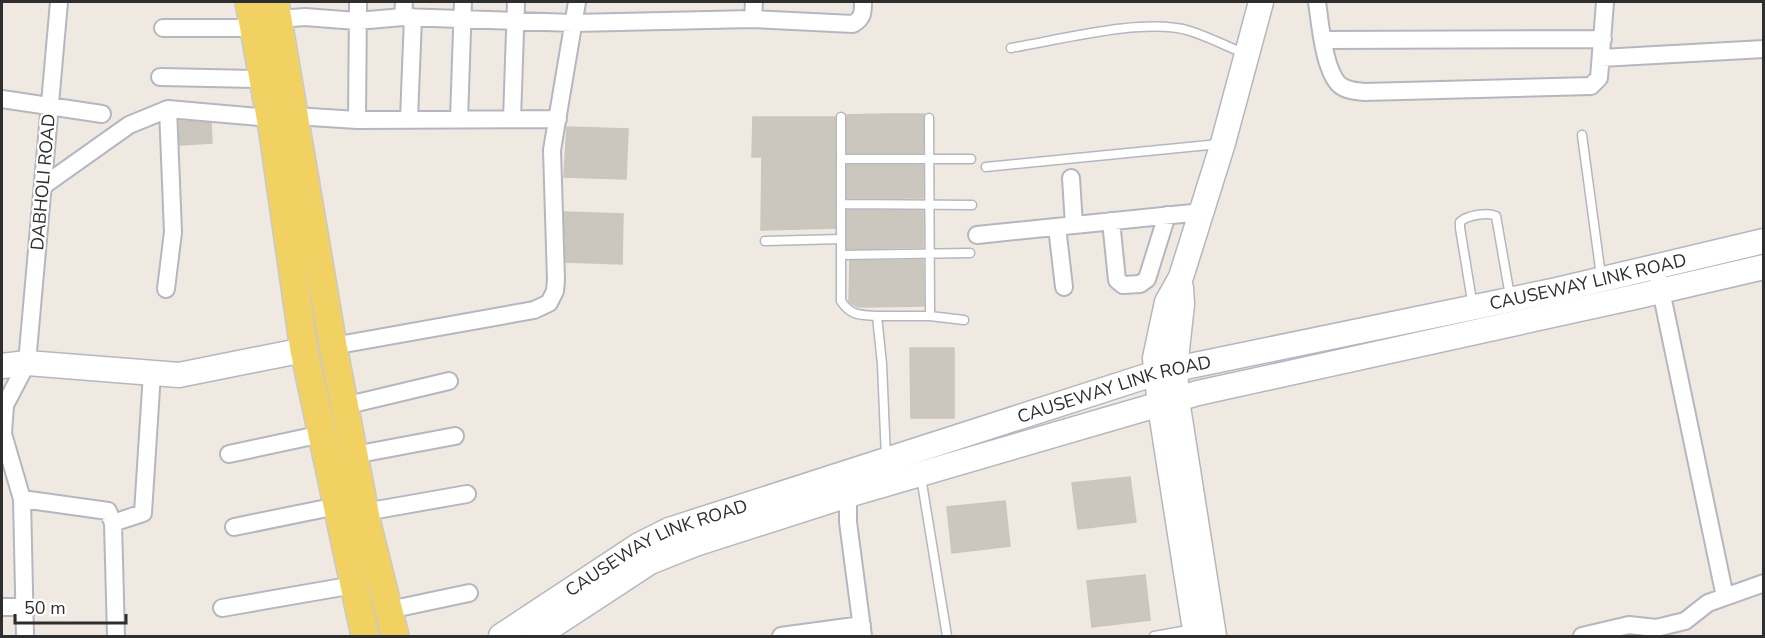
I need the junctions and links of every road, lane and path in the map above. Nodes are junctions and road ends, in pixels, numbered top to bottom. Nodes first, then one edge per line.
1 (59, 2) edge
2 (249, 2) edge
3 (358, 2) edge
4 (463, 2) edge
5 (516, 2) edge
6 (577, 2) edge
7 (754, 2) edge
8 (863, 2) edge
9 (1261, 2) edge
10 (1317, 2) edge
11 (1605, 2) edge
12 (407, 12) edge
13 (269, 16) edge
14 (462, 19) junction
15 (753, 19) junction
16 (357, 21) junction
17 (516, 21) junction
18 (574, 23) junction
19 (163, 28) dead end
20 (1603, 39) junction
21 (1323, 40) junction
22 (1011, 48) dead end
23 (1764, 49) edge
24 (1247, 54) junction
25 (1601, 58) junction
26 (160, 76) dead end
27 (262, 79) junction
28 (2, 99) edge
29 (50, 105) junction
30 (168, 109) junction
31 (102, 114) dead end
32 (283, 117) junction
33 (841, 117) dead end
34 (929, 118) dead end
35 (409, 119) junction
36 (459, 119) junction
37 (512, 119) junction
38 (558, 119) junction
39 (357, 120) junction
40 (1582, 135) dead end
41 (1223, 143) junction
42 (841, 159) junction
43 (929, 159) junction
44 (971, 159) dead end
45 (986, 167) dead end
46 (1071, 178) dead end
47 (43, 186) junction
48 (841, 204) junction
49 (929, 205) junction
50 (972, 205) dead end
51 (1202, 212) junction
52 (1167, 215) junction
53 (1111, 221) junction
54 (1066, 226) junction
55 (977, 235) dead end
56 (841, 239) junction
57 (765, 241) dead end
58 (1764, 241) edge
59 (929, 253) junction
60 (970, 253) dead end
61 (841, 255) junction
62 (1655, 267) junction
63 (1764, 267) edge
64 (1601, 279) junction
65 (1064, 287) dead end
66 (166, 289) dead end
67 (1661, 291) junction
68 (1511, 299) junction
69 (1473, 307) junction
70 (877, 316) junction
71 (930, 316) junction
72 (964, 320) dead end
73 (333, 346) junction
74 (304, 350) junction
75 (27, 363) junction
76 (2, 366) edge
77 (1165, 371) junction
78 (152, 373) junction
79 (449, 381) dead end
80 (1168, 403) junction
81 (344, 406) junction
82 (322, 434) junction
83 (455, 436) dead end
84 (229, 454) dead end
85 (354, 455) junction
86 (886, 461) junction
87 (920, 474) junction
88 (467, 494) dead end
89 (848, 495) junction
90 (22, 499) junction
91 (337, 506) junction
92 (365, 512) junction
93 (114, 523) junction
94 (234, 527) dead end
95 (1764, 583) edge
96 (354, 585) junction
97 (469, 593) dead end
98 (1725, 597) junction
99 (2, 607) edge
100 (25, 607) junction
101 (222, 608) dead end
102 (389, 610) junction
103 (862, 631) edge
104 (1204, 631) edge
105 (1630, 631) edge
106 (25, 636) edge
107 (116, 636) edge
108 (365, 636) edge
109 (395, 636) edge
110 (501, 636) edge
111 (537, 636) edge
112 (783, 636) edge
113 (947, 636) edge
114 (1154, 636) edge
115 (1582, 636) edge

1 - 29 street, DABHOLI ROAD
2 - 13 main road
3 - 16 street
4 - 14 street
5 - 17 street
6 - 18 street
7 - 15 street
8 - 15 street
9 - 24 main road
10 - 21 street
11 - 20 street
12 - 14 street
12 - 16 street
12 - 35 street
13 - 16 street
13 - 19 street
13 - 27 main road
13 - 32 main road
14 - 17 street
14 - 36 street
15 - 18 street
16 - 39 street
17 - 18 street
17 - 37 street
18 - 38 street
20 - 21 street
20 - 25 street
21 - 25 street
22 - 24 lane
23 - 25 street
24 - 41 main road
26 - 27 street
27 - 32 main road
28 - 29 street
29 - 31 street
29 - 47 street, DABHOLI ROAD
30 - 32 street
30 - 47 street
30 - 66 street
32 - 39 street
32 - 73 main road
32 - 74 main road
33 - 42 lane
34 - 43 lane
35 - 36 street
35 - 39 street
36 - 37 street
37 - 38 street
38 - 73 street
40 - 64 lane
41 - 45 lane
41 - 51 main road
42 - 43 lane
42 - 48 lane
43 - 44 lane
43 - 49 lane
46 - 54 street
47 - 75 street, DABHOLI ROAD
48 - 49 lane
48 - 56 lane
49 - 50 lane
49 - 59 lane
51 - 52 street
51 - 77 main road
52 - 53 street
52 - 53 street
53 - 54 street
54 - 55 street
54 - 65 street
56 - 57 lane
56 - 61 lane
58 - 62 main road, CAUSEWAY LINK ROAD
59 - 60 lane
59 - 61 lane
59 - 71 lane
61 - 70 lane
62 - 64 main road, CAUSEWAY LINK ROAD
62 - 67 street
63 - 67 main road, CAUSEWAY LINK ROAD
64 - 68 main road, CAUSEWAY LINK ROAD
67 - 80 main road, CAUSEWAY LINK ROAD
67 - 98 street
68 - 69 main road, CAUSEWAY LINK ROAD
68 - 69 lane
69 - 77 main road, CAUSEWAY LINK ROAD
70 - 71 lane
70 - 86 lane
71 - 72 lane
73 - 81 main road
74 - 78 main road
74 - 82 main road
75 - 76 main road
75 - 78 main road
75 - 90 street
77 - 80 main road
77 - 86 main road, CAUSEWAY LINK ROAD
78 - 93 street
79 - 81 street
80 - 87 main road, CAUSEWAY LINK ROAD
80 - 104 main road
81 - 85 main road
82 - 84 street
82 - 91 main road
83 - 85 street
85 - 92 main road
86 - 110 main road, CAUSEWAY LINK ROAD
87 - 89 main road, CAUSEWAY LINK ROAD
87 - 113 lane
88 - 92 street
89 - 103 street
89 - 111 main road, CAUSEWAY LINK ROAD
90 - 93 street
90 - 100 street
91 - 94 street
91 - 96 main road
92 - 102 main road
93 - 107 street
95 - 98 street
96 - 101 street
96 - 108 main road
97 - 102 street
98 - 105 street
99 - 100 street
100 - 106 street
102 - 109 main road
103 - 112 street
104 - 114 lane
105 - 115 street

